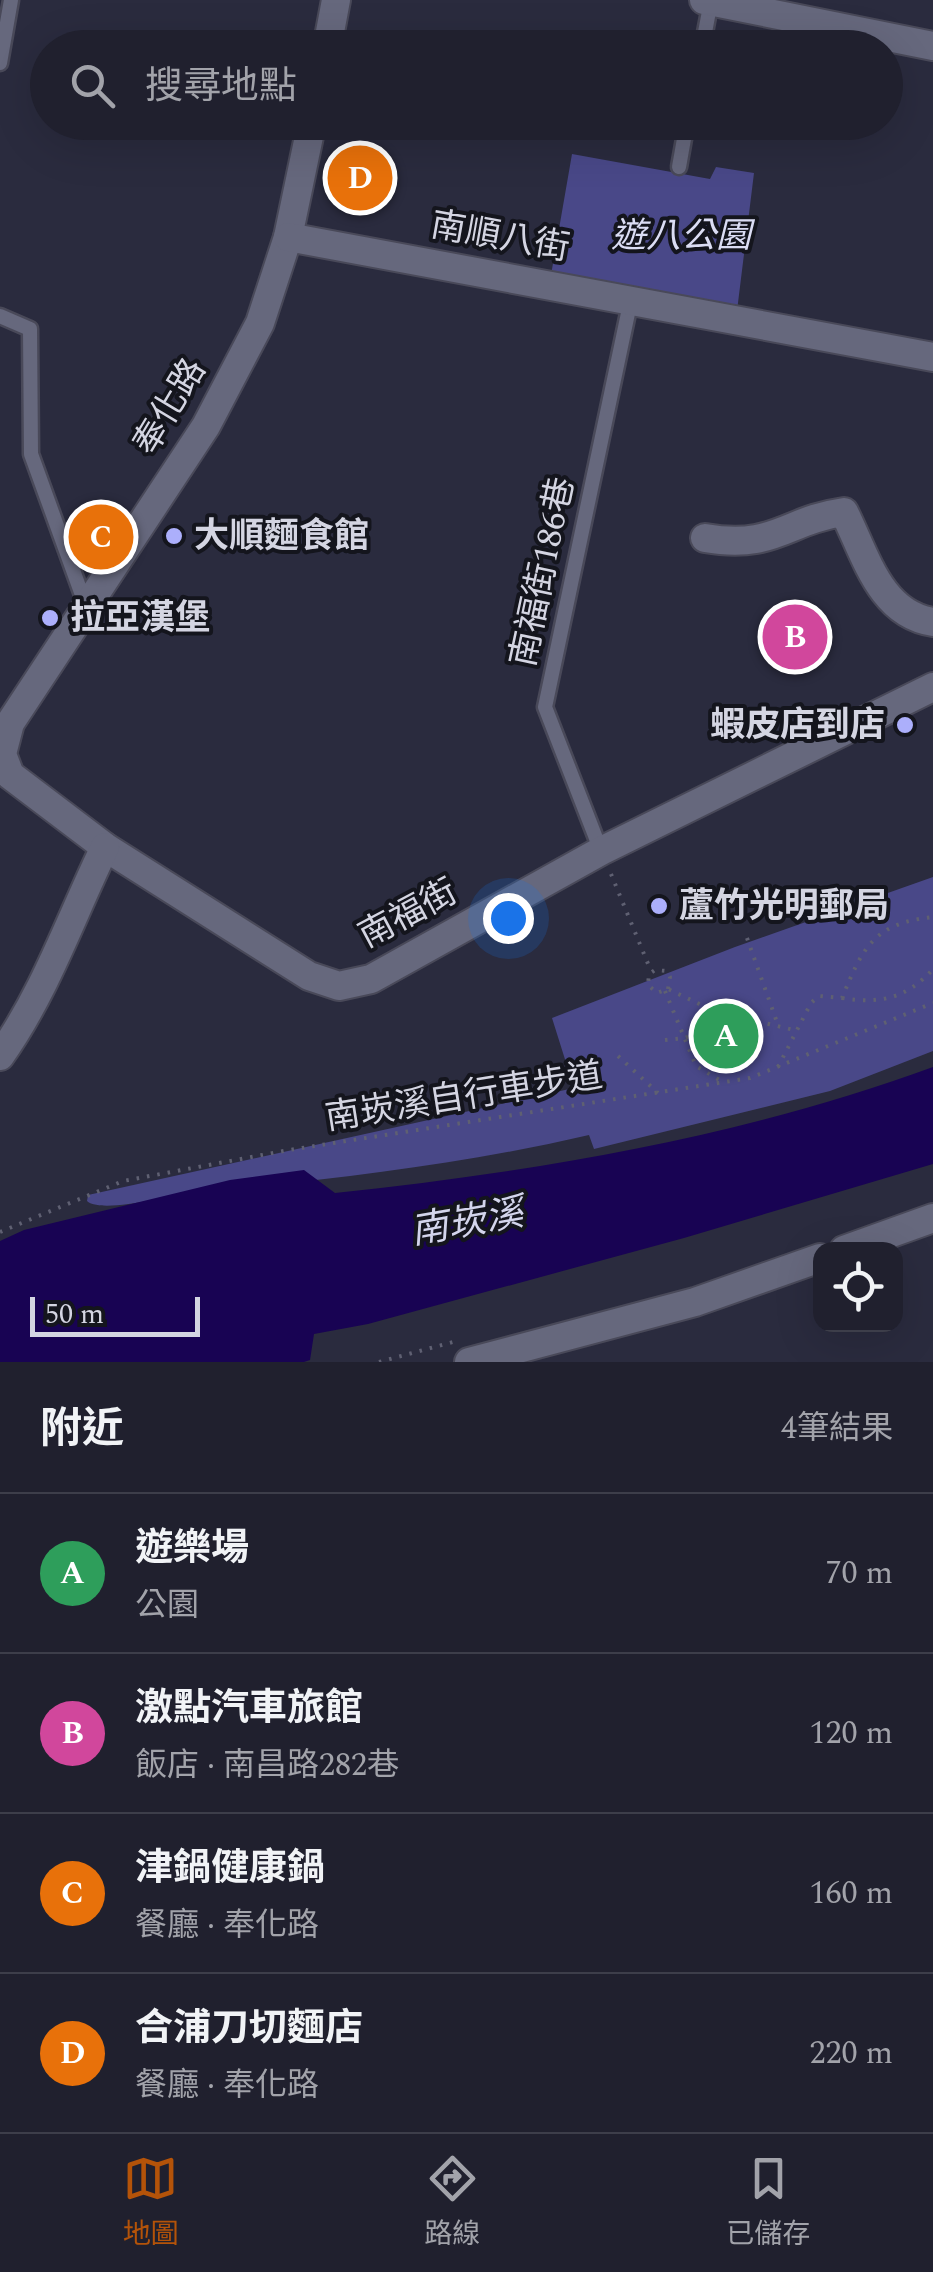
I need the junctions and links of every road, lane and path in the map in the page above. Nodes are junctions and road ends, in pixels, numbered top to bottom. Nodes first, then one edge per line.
1 (12, 0) edge
2 (336, 0) edge
3 (708, 1) edge
4 (330, 30) edge
5 (704, 30) edge
6 (853, 30) edge
7 (903, 40) edge
8 (933, 46) edge
9 (0, 63) edge
10 (308, 140) edge
11 (683, 140) edge
12 (678, 167) dead end
13 (288, 237) junction
14 (632, 298) junction
15 (0, 316) edge
16 (933, 358) edge
17 (705, 538) dead end
18 (87, 609) junction
19 (933, 622) edge
20 (933, 687) edge
21 (2, 754) edge
22 (105, 847) junction
23 (601, 851) junction
24 (933, 917) edge
25 (747, 938) dead end
26 (933, 970) edge
27 (652, 972) junction
28 (666, 990) junction
29 (842, 998) junction
30 (933, 1003) edge
31 (740, 1016) junction
32 (778, 1026) junction
33 (794, 1030) junction
34 (685, 1038) junction
35 (664, 1040) dead end
36 (0, 1056) edge
37 (618, 1056) dead end
38 (778, 1067) junction
39 (724, 1082) junction
40 (658, 1093) junction
41 (933, 1218) edge
42 (0, 1232) edge
43 (866, 1242) edge
44 (813, 1260) edge
45 (543, 1351) edge
46 (469, 1362) edge

1 - 9 lane
2 - 4 street
3 - 5 lane
3 - 6 street
7 - 8 street
10 - 13 street, 奉化路
11 - 12 lane
13 - 14 street, 南順八街
13 - 18 street, 奉化路
14 - 16 street, 南順八街
14 - 23 lane, 南福街186巷
15 - 18 lane
17 - 19 street
18 - 21 street, 奉化路
20 - 23 street, 南福街
21 - 22 street, 南福街
22 - 23 street, 南福街
22 - 36 street
23 - 27 path
24 - 29 path
25 - 32 path
26 - 29 path
27 - 28 path
27 - 28 path
28 - 31 path
28 - 34 path
29 - 33 path
30 - 38 path, 南崁溪自行車步道
31 - 32 path
31 - 34 path
32 - 33 path
33 - 38 path
34 - 35 path
34 - 39 path
37 - 40 path
38 - 39 path, 南崁溪自行車步道
39 - 40 path, 南崁溪自行車步道
40 - 42 path, 南崁溪自行車步道
41 - 43 street
44 - 45 street
45 - 46 street

